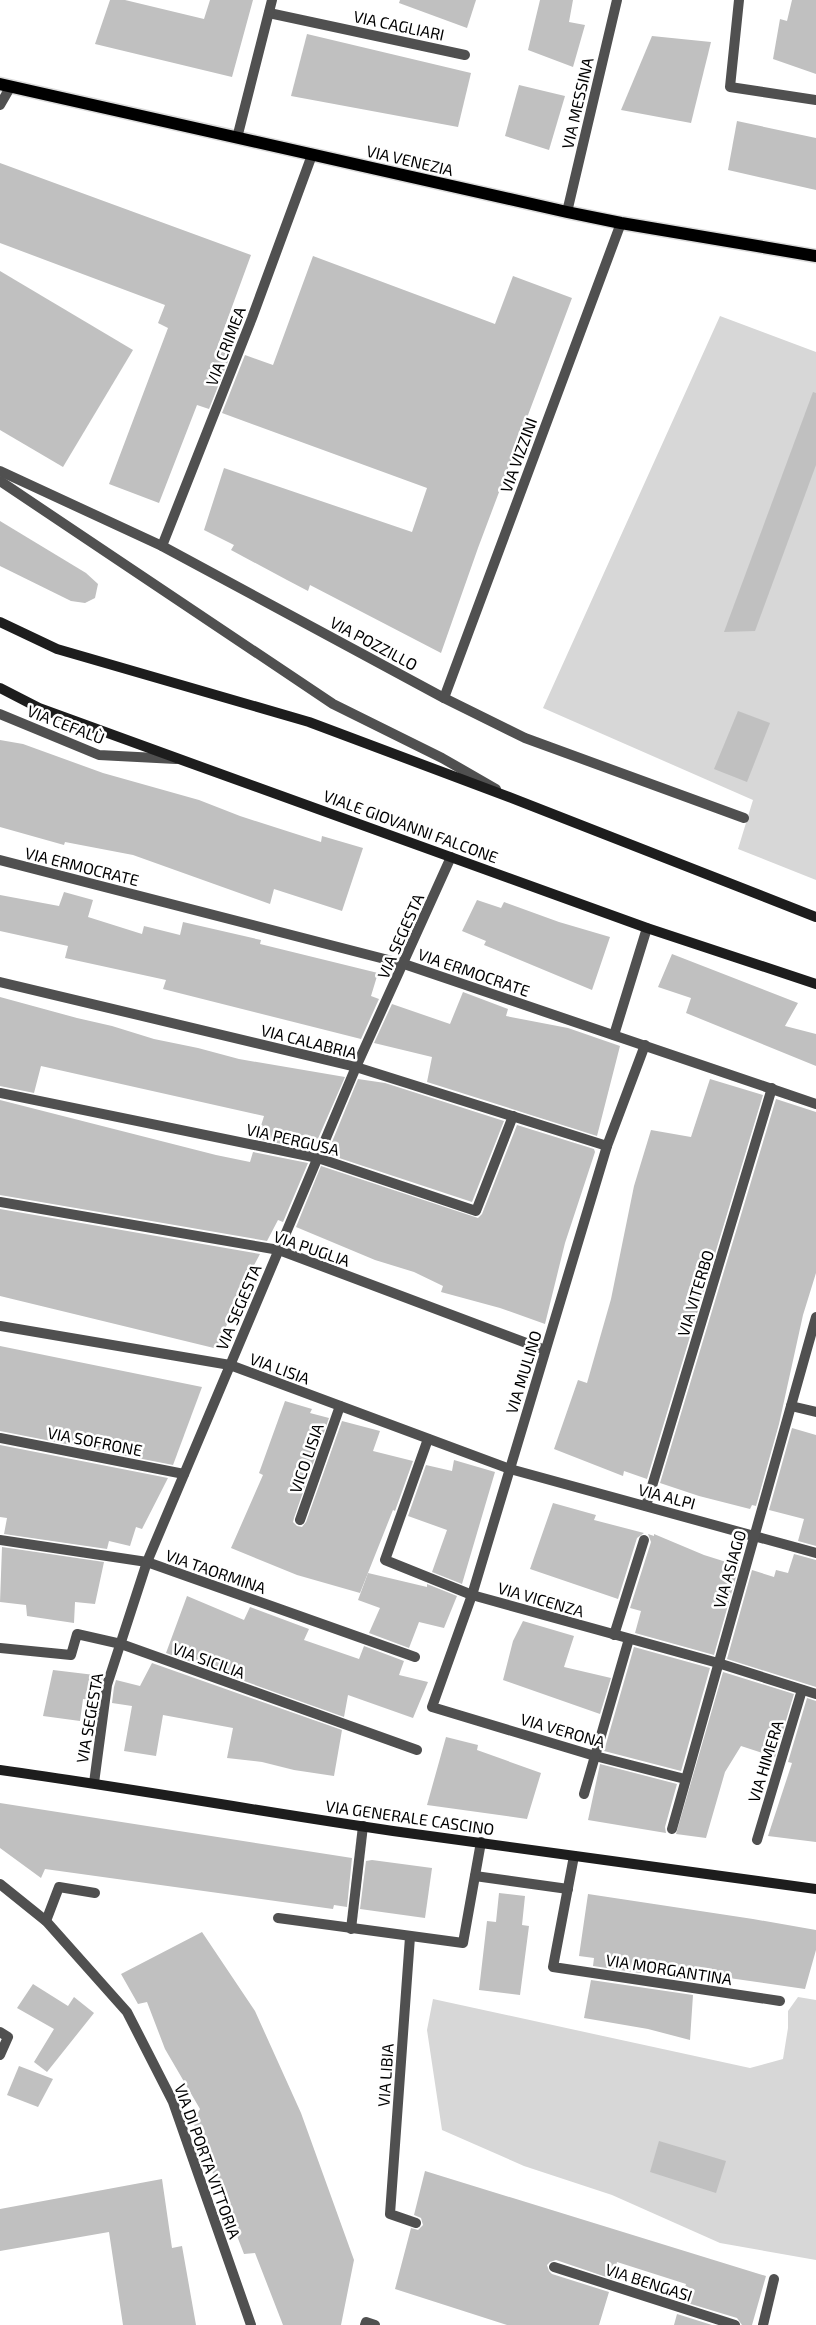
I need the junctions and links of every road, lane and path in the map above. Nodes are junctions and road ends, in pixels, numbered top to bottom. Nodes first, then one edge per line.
1 (272, 0) edge
2 (617, 0) edge
3 (739, 0) edge
4 (269, 13) junction
5 (465, 55) dead end
6 (6, 85) edge
7 (816, 100) edge
8 (0, 105) edge
9 (237, 138) junction
10 (312, 155) junction
11 (567, 212) junction
12 (621, 223) junction
13 (816, 256) edge
14 (0, 471) edge
15 (0, 481) edge
16 (162, 546) junction
17 (0, 622) edge
18 (0, 688) edge
19 (444, 698) junction
20 (0, 714) edge
21 (182, 760) junction
22 (509, 797) junction
23 (744, 818) dead end
24 (451, 857) junction
25 (0, 860) edge
26 (816, 917) edge
27 (647, 928) junction
28 (404, 964) junction
29 (0, 982) edge
30 (816, 984) edge
31 (614, 1035) junction
32 (645, 1045) junction
33 (356, 1067) junction
34 (772, 1088) junction
35 (0, 1092) edge
36 (816, 1104) edge
37 (513, 1116) junction
38 (607, 1146) junction
39 (318, 1158) junction
40 (0, 1202) edge
41 (279, 1250) junction
42 (816, 1317) edge
43 (0, 1326) edge
44 (545, 1350) junction
45 (230, 1365) junction
46 (340, 1406) junction
47 (791, 1406) junction
48 (816, 1412) edge
49 (0, 1438) edge
50 (428, 1439) junction
51 (510, 1469) junction
52 (184, 1474) junction
53 (646, 1506) junction
54 (300, 1520) dead end
55 (754, 1536) junction
56 (0, 1540) edge
57 (644, 1540) dead end
58 (816, 1553) edge
59 (147, 1562) junction
60 (472, 1595) junction
61 (614, 1635) junction
62 (629, 1640) junction
63 (121, 1644) junction
64 (0, 1648) edge
65 (416, 1657) dead end
66 (718, 1663) junction
67 (802, 1690) junction
68 (816, 1694) edge
69 (432, 1708) joint
70 (417, 1750) dead end
71 (596, 1756) junction
72 (0, 1770) edge
73 (685, 1779) junction
74 (94, 1783) junction
75 (584, 1794) dead end
76 (364, 1826) junction
77 (672, 1829) dead end
78 (757, 1840) dead end
79 (481, 1842) junction
80 (574, 1856) junction
81 (475, 1876) junction
82 (0, 1884) edge
83 (568, 1889) junction
84 (816, 1889) edge
85 (95, 1893) dead end
86 (278, 1918) dead end
87 (46, 1921) junction
88 (351, 1929) junction
89 (410, 1938) junction
90 (780, 2001) dead end
91 (4, 2034) edge
92 (0, 2056) edge
93 (416, 2223) dead end
94 (554, 2267) dead end
95 (774, 2279) dead end
96 (251, 2325) edge
97 (736, 2325) edge
98 (763, 2325) edge

1 - 4 street
2 - 11 street, VIA MESSINA
3 - 7 street
4 - 5 street, VIA CAGLIARI
4 - 9 street
6 - 8 street
6 - 9 main road, VIA VENEZIA
9 - 10 main road, VIA VENEZIA
10 - 11 main road, VIA VENEZIA
10 - 16 street, VIA CRIMEA
11 - 12 main road, VIA VENEZIA
12 - 13 main road, VIA VENEZIA
12 - 19 street, VIA VIZZINI
14 - 16 street, VIA POZZILLO
15 - 22 street
16 - 19 street, VIA POZZILLO
17 - 22 street
18 - 21 street, VIALE GIOVANNI FALCONE
19 - 23 street, VIA POZZILLO
20 - 21 street, VIA CEFALÙ
21 - 24 street, VIALE GIOVANNI FALCONE
22 - 26 street
24 - 27 street, VIALE GIOVANNI FALCONE
24 - 28 street, VIA SEGESTA
25 - 28 street, VIA ERMOCRATE
27 - 30 street, VIALE GIOVANNI FALCONE
27 - 31 street
28 - 31 street, VIA ERMOCRATE
28 - 33 street, VIA SEGESTA
29 - 33 street, VIA CALABRIA
31 - 32 street, VIA ERMOCRATE
32 - 34 street, VIA ERMOCRATE
32 - 38 street, VIA MULINO
33 - 37 street, VIA CALABRIA
33 - 39 street, VIA SEGESTA
34 - 36 street, VIA ERMOCRATE
34 - 53 street, VIA VITERBO
35 - 39 street, VIA PERGUSA
37 - 38 street, VIA CALABRIA
37 - 39 street, VIA PERGUSA
38 - 44 street, VIA MULINO
39 - 41 street, VIA SEGESTA
40 - 41 street, VIA PUGLIA
41 - 44 street, VIA PUGLIA
41 - 45 street, VIA SEGESTA
42 - 47 street, VIA ASIAGO
43 - 45 street, VIA LISIA
44 - 51 street, VIA MULINO
45 - 46 street, VIA LISIA
45 - 52 street, VIA SEGESTA
46 - 50 street, VIA LISIA
46 - 54 street, VICO LISIA
47 - 48 street
47 - 55 street, VIA ASIAGO
49 - 52 street, VIA SOFRONE
50 - 51 street, VIA LISIA
50 - 60 street, VIA VICENZA
51 - 53 street, VIA ALPI
51 - 60 street, VIA MULINO
52 - 59 street, VIA SEGESTA
53 - 55 street, VIA ALPI
55 - 58 street, VIA ALPI
55 - 66 street, VIA ASIAGO
56 - 59 street, VIA TAORMINA
57 - 61 street
59 - 63 street, VIA SEGESTA
59 - 65 street, VIA TAORMINA
60 - 61 street, VIA VICENZA
60 - 69 street, VIA MULINO
61 - 62 street, VIA VICENZA
62 - 66 street, VIA VICENZA
62 - 71 street
63 - 64 street, VIA SICILIA
63 - 70 street, VIA SICILIA
63 - 74 street, VIA SEGESTA
66 - 67 street, VIA VICENZA
66 - 73 street, VIA ASIAGO
67 - 68 street, VIA VICENZA
67 - 78 street, VIA HIMERA
69 - 71 street, VIA VERONA
71 - 73 street, VIA VERONA
71 - 75 street
72 - 74 street, VIA GENERALE CASCINO
73 - 77 street, VIA ASIAGO
74 - 76 street, VIA GENERALE CASCINO
76 - 79 street, VIA GENERALE CASCINO
76 - 88 street
79 - 80 street, VIA GENERALE CASCINO
79 - 81 street
80 - 83 street
80 - 84 street, VIA GENERALE CASCINO
81 - 83 street
81 - 89 street
82 - 87 street, VIA DI PORTA VITTORIA
83 - 90 street, VIA MORGANTINA
85 - 87 street
86 - 88 street
87 - 96 street, VIA DI PORTA VITTORIA
88 - 89 street
89 - 93 street, VIA LIBIA
91 - 92 street
94 - 97 street, VIA BENGASI
95 - 98 street

